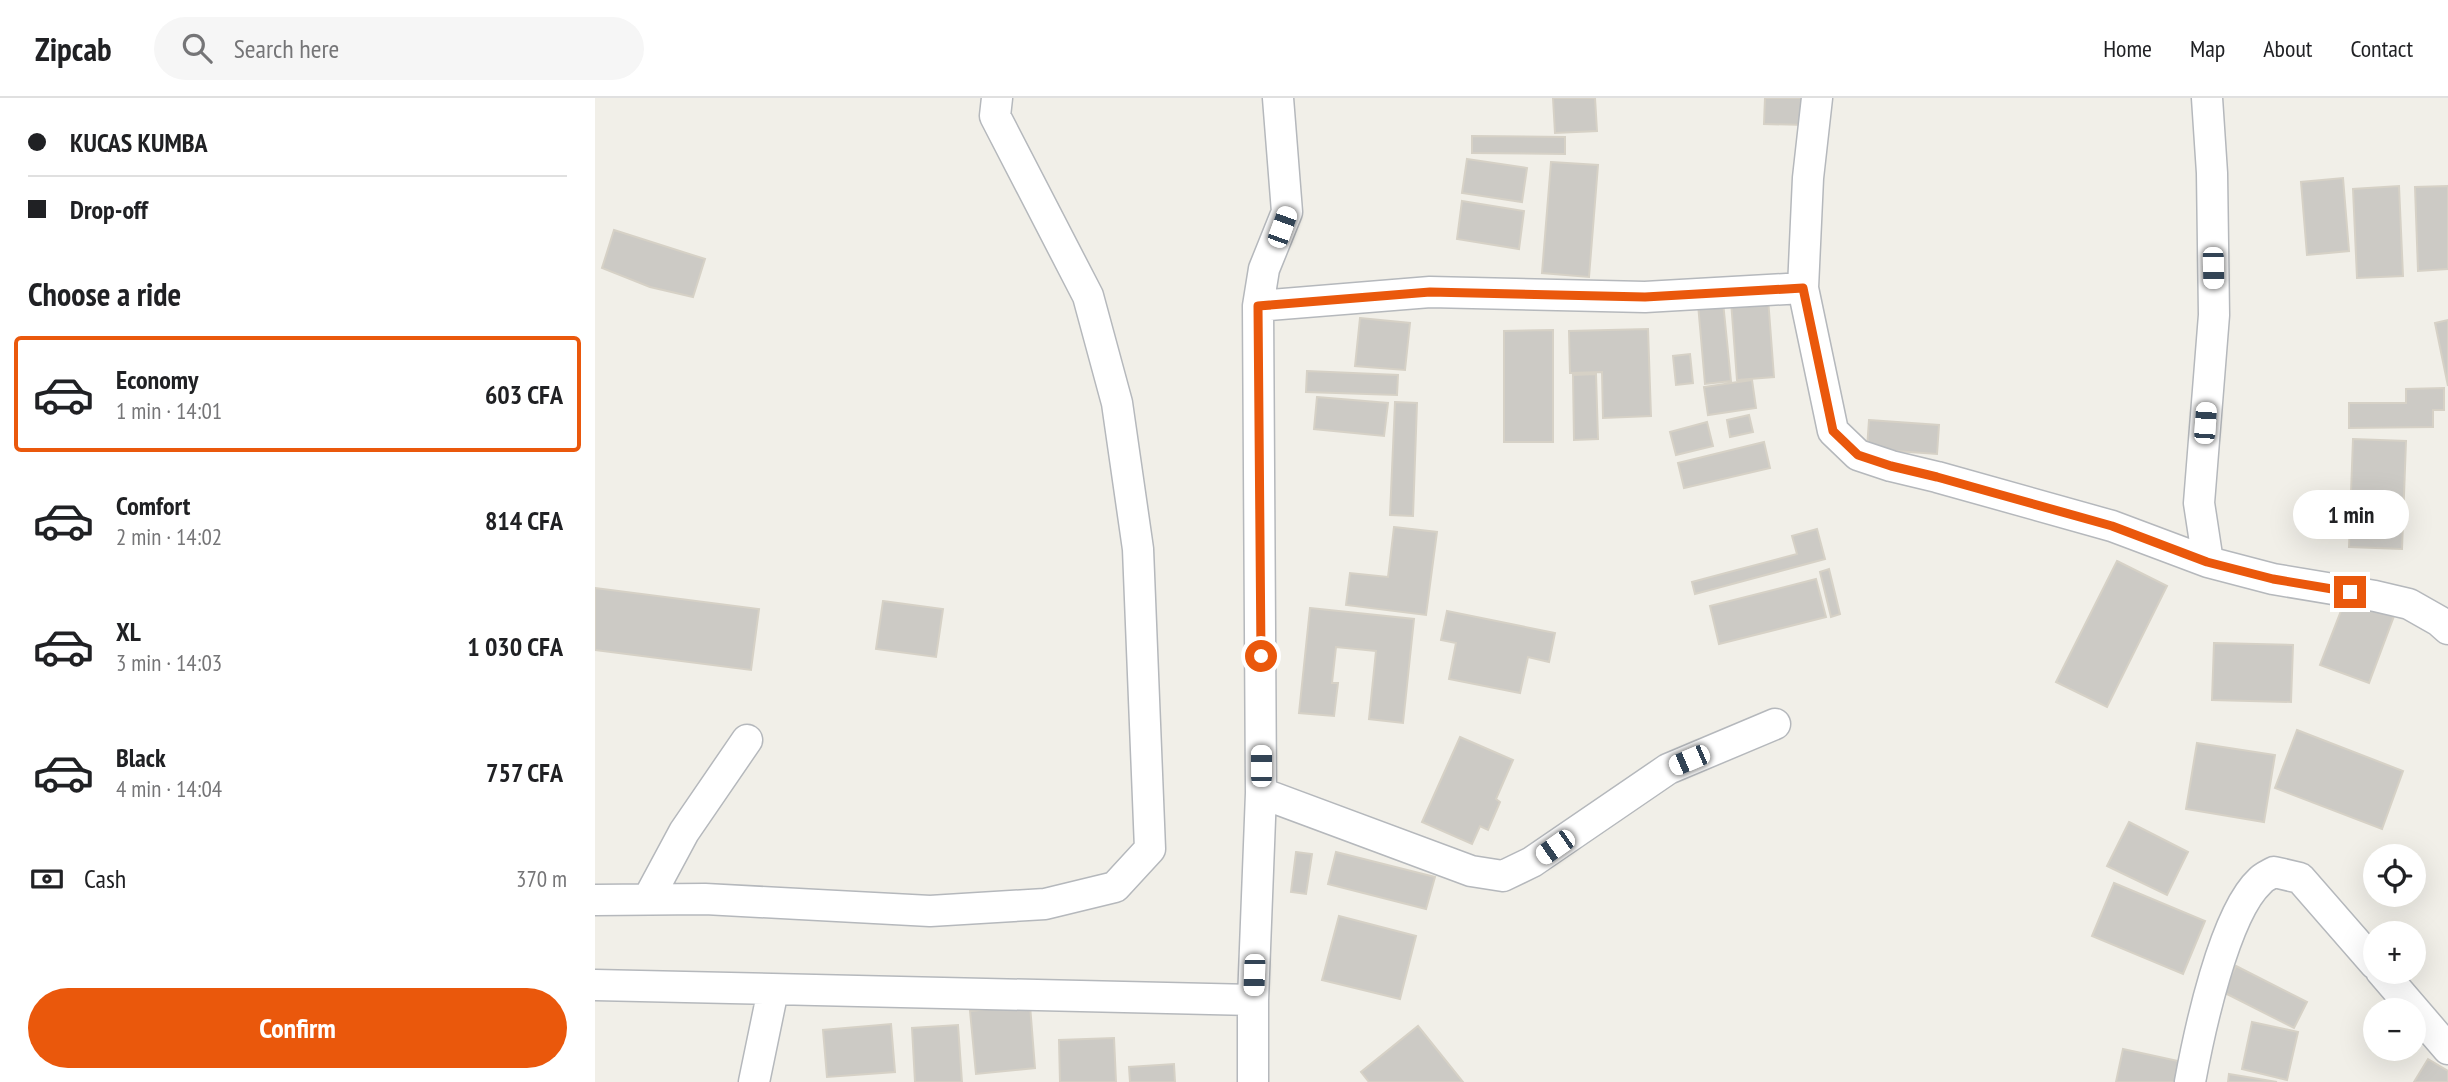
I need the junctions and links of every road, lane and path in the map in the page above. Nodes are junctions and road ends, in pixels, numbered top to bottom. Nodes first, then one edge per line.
1 (997, 98) edge
2 (1278, 98) edge
3 (1817, 98) edge
4 (2207, 98) edge
5 (1803, 288) junction
6 (1258, 306) junction
7 (2207, 562) junction
8 (2448, 629) edge
9 (1775, 724) dead end
10 (747, 740) dead end
11 (1261, 793) junction
12 (648, 899) junction
13 (595, 900) edge
14 (2363, 950) edge
15 (2392, 984) edge
16 (595, 985) edge
17 (773, 989) junction
18 (1254, 1000) junction
19 (2448, 1049) edge
20 (754, 1082) edge
21 (1253, 1082) edge
22 (2190, 1082) edge

1 - 12 street
2 - 6 street
3 - 5 street
4 - 7 street
5 - 6 street
5 - 7 street
6 - 11 street
7 - 8 street
9 - 11 street
10 - 12 street
11 - 18 street
12 - 13 street
14 - 22 street
15 - 19 street
16 - 17 street
17 - 18 street
17 - 20 street
18 - 21 street

